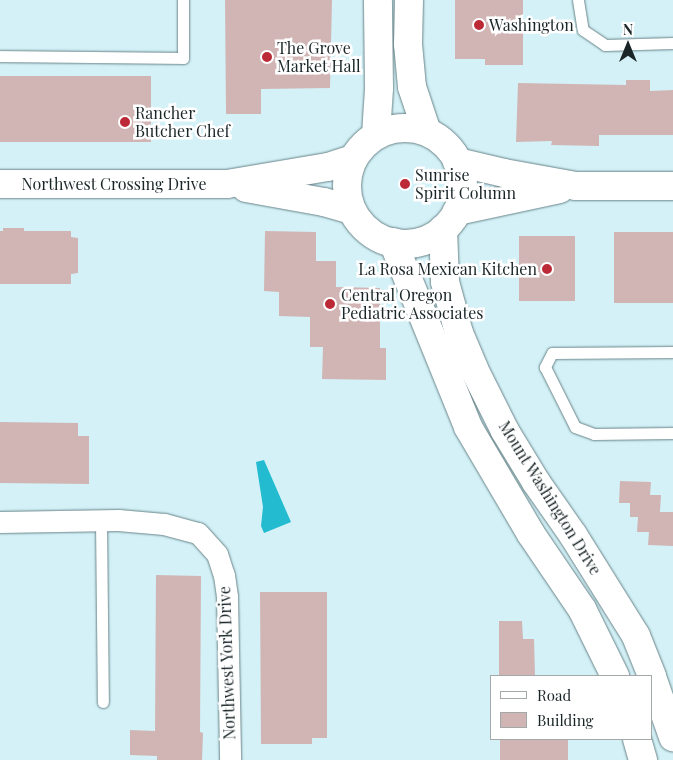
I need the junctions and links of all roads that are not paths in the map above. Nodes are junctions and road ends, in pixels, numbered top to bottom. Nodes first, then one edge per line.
1 (182, 0) edge
2 (378, 0) edge
3 (409, 0) edge
4 (578, 0) edge
5 (673, 43) edge
6 (0, 56) edge
7 (426, 132) junction
8 (376, 135) junction
9 (353, 159) junction
10 (457, 162) junction
11 (0, 184) edge
12 (228, 184) junction
13 (576, 186) junction
14 (673, 186) edge
15 (352, 210) junction
16 (450, 220) junction
17 (393, 242) junction
18 (673, 352) edge
19 (673, 433) edge
20 (101, 521) junction
21 (0, 522) edge
22 (615, 675) edge
23 (652, 675) edge
24 (653, 679) edge
25 (103, 702) dead end
26 (673, 737) edge
27 (637, 740) edge
28 (230, 760) edge
29 (643, 760) edge

1 - 6 lane
2 - 8 main road
3 - 7 main road
4 - 5 lane
7 - 8 main road
7 - 10 main road
8 - 9 main road
9 - 12 main road, Northwest Crossing Drive
9 - 15 main road
10 - 13 main road
10 - 16 main road
11 - 12 main road, Northwest Crossing Drive
12 - 15 main road, Northwest Crossing Drive
13 - 14 main road
13 - 16 main road
15 - 17 main road
16 - 17 main road
16 - 23 main road, Mount Washington Drive
17 - 22 main road, Mount Washington Drive
18 - 19 lane
20 - 21 street, Northwest York Drive
20 - 25 lane
20 - 28 street, Northwest York Drive
24 - 26 main road, Mount Washington Drive
27 - 29 main road

